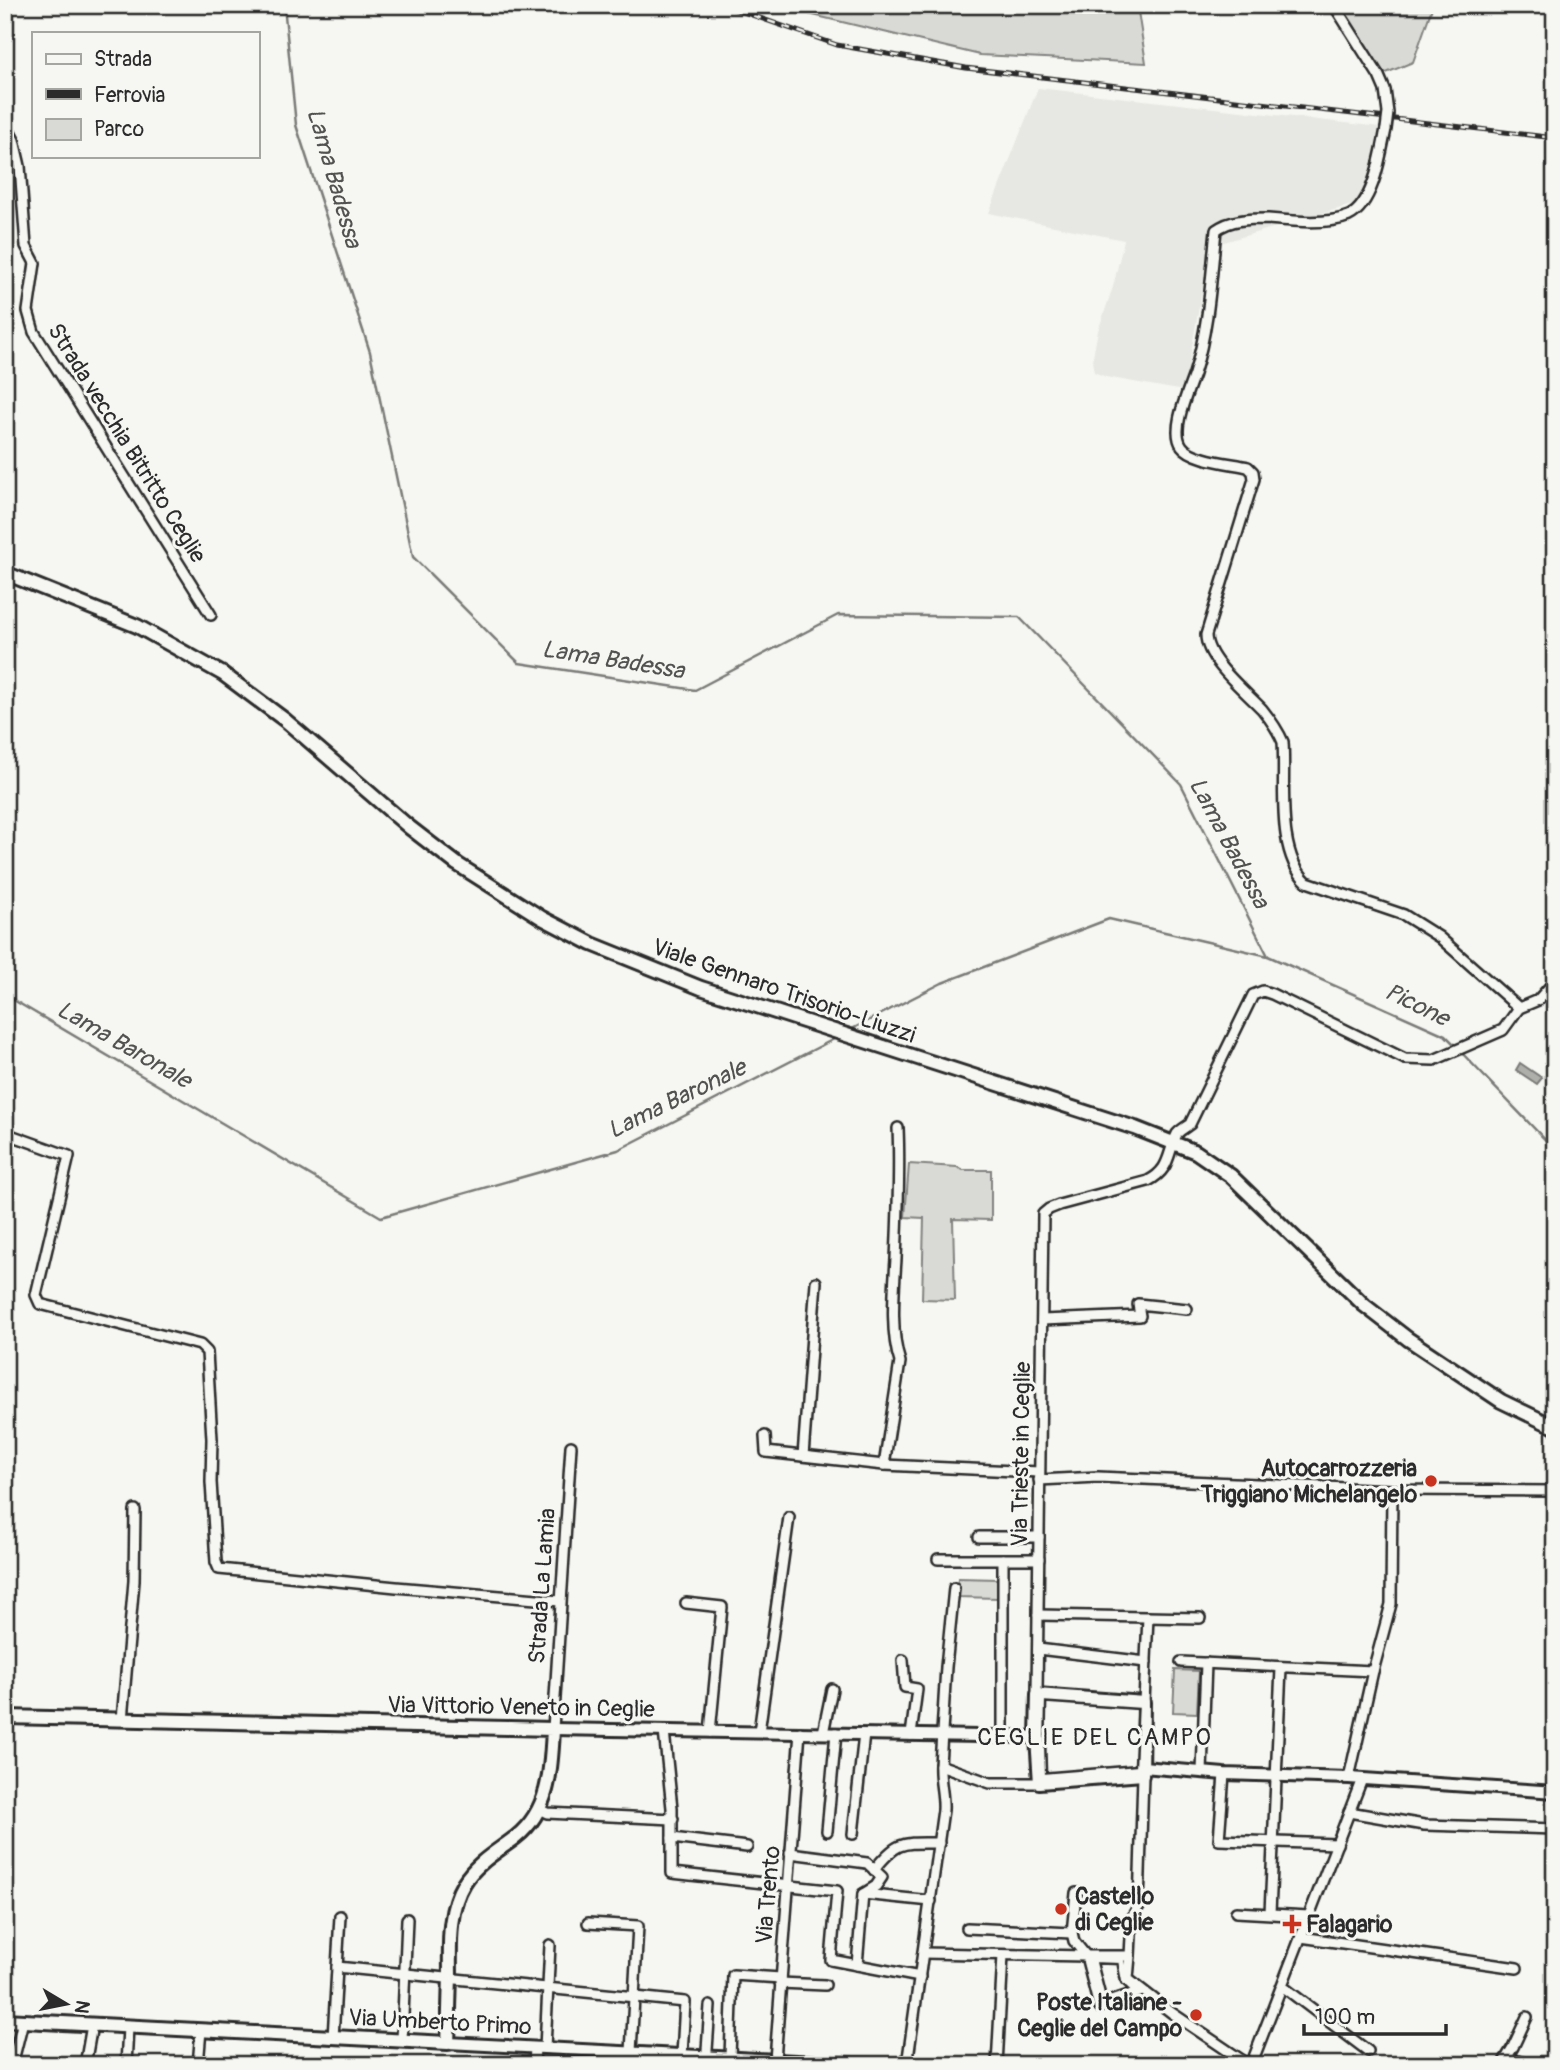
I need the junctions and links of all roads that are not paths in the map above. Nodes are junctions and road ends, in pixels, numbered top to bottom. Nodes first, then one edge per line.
1 (1334, 5) edge
2 (5, 123) edge
3 (5, 573) edge
4 (211, 615) dead end
5 (1555, 981) edge
6 (1519, 1008) junction
7 (898, 1128) dead end
8 (5, 1133) edge
9 (1175, 1143) junction
10 (816, 1282) dead end
11 (1187, 1309) dead end
12 (1042, 1321) junction
13 (1555, 1427) edge
14 (765, 1436) dead end
15 (571, 1446) dead end
16 (803, 1456) junction
17 (884, 1465) junction
18 (1040, 1476) junction
19 (1392, 1490) junction
20 (1555, 1491) edge
21 (135, 1510) dead end
22 (789, 1517) dead end
23 (979, 1537) dead end
24 (1039, 1537) junction
25 (938, 1559) dead end
26 (1003, 1559) junction
27 (1039, 1559) junction
28 (954, 1588) dead end
29 (560, 1601) junction
30 (686, 1604) dead end
31 (1038, 1615) junction
32 (1148, 1617) junction
33 (1200, 1618) dead end
34 (1038, 1649) junction
35 (903, 1660) dead end
36 (1146, 1662) junction
37 (1181, 1662) dead end
38 (1206, 1664) junction
39 (1281, 1668) junction
40 (1373, 1671) junction
41 (832, 1689) dead end
42 (1037, 1694) junction
43 (1143, 1704) junction
44 (5, 1717) edge
45 (122, 1720) junction
46 (553, 1729) junction
47 (664, 1731) junction
48 (710, 1732) junction
49 (759, 1732) junction
50 (800, 1732) junction
51 (823, 1733) junction
52 (836, 1733) junction
53 (864, 1734) junction
54 (911, 1735) junction
55 (942, 1736) junction
56 (1003, 1737) junction
57 (1036, 1737) junction
58 (940, 1765) junction
59 (1143, 1771) junction
60 (1202, 1772) junction
61 (1224, 1774) junction
62 (1275, 1776) junction
63 (1349, 1778) junction
64 (1362, 1779) junction
65 (1039, 1783) junction
66 (1555, 1793) edge
67 (539, 1809) junction
68 (1349, 1812) junction
69 (673, 1819) junction
70 (1555, 1829) edge
71 (827, 1831) dead end
72 (853, 1834) dead end
73 (672, 1838) junction
74 (1272, 1842) junction
75 (939, 1843) junction
76 (1337, 1844) junction
77 (747, 1847) dead end
78 (790, 1853) junction
79 (874, 1870) junction
80 (788, 1885) junction
81 (1076, 1893) dead end
82 (863, 1894) junction
83 (931, 1901) junction
84 (1236, 1912) dead end
85 (1270, 1913) junction
86 (340, 1916) dead end
87 (1309, 1916) junction
88 (407, 1919) dead end
89 (588, 1923) dead end
90 (967, 1928) dead end
91 (1072, 1933) junction
92 (1301, 1937) junction
93 (550, 1945) dead end
94 (923, 1953) junction
95 (1003, 1955) junction
96 (1086, 1956) junction
97 (1126, 1958) junction
98 (857, 1965) junction
99 (337, 1967) junction
100 (1517, 1968) dead end
101 (405, 1975) junction
102 (920, 1977) junction
103 (450, 1979) junction
104 (780, 1980) junction
105 (825, 1985) dead end
106 (1282, 1986) junction
107 (548, 1989) junction
108 (1142, 1991) junction
109 (634, 1997) junction
110 (710, 2006) dead end
111 (1527, 2017) dead end
112 (5, 2020) edge
113 (23, 2021) junction
114 (92, 2025) junction
115 (128, 2028) junction
116 (201, 2030) junction
117 (333, 2038) junction
118 (402, 2040) junction
119 (448, 2043) junction
120 (540, 2048) junction
121 (631, 2052) junction
122 (1368, 2052) dead end
123 (684, 2058) edge
124 (734, 2060) edge
125 (707, 2061) edge
126 (769, 2061) edge
127 (1504, 2062) edge
128 (12, 2065) edge
129 (85, 2065) edge
130 (126, 2065) edge
131 (198, 2065) edge
132 (534, 2065) edge
133 (873, 2065) edge
134 (907, 2065) edge
135 (997, 2065) edge
136 (1250, 2065) edge
137 (1531, 2065) edge

1 - 6 street, bridge
2 - 4 street, Strada vecchia Bitritto Ceglie
3 - 9 main road, Viale Gennaro Trisorio-Liuzzi
5 - 6 street
6 - 9 street
7 - 17 street
8 - 29 street
9 - 12 street, Via Trieste in Ceglie
9 - 13 main road, Viale Gennaro Trisorio-Liuzzi
10 - 16 street
11 - 12 street
12 - 18 street, Via Trieste in Ceglie
14 - 16 street
15 - 29 street, Strada La Lamia
16 - 17 street
17 - 18 street
18 - 19 street
18 - 24 street, Via Trieste in Ceglie
19 - 20 street
19 - 40 street
21 - 45 street
22 - 49 street
23 - 24 street
24 - 27 street, Via Trieste in Ceglie
25 - 26 street
26 - 27 street
26 - 56 street
27 - 31 street, Via Trieste in Ceglie
28 - 55 street
29 - 46 street, Strada La Lamia
30 - 48 street
31 - 32 street
31 - 34 street, Via Trieste in Ceglie
32 - 33 street
32 - 36 street
34 - 36 street
34 - 42 street, Via Trieste in Ceglie
35 - 54 street
36 - 43 street
37 - 38 street
38 - 39 street
38 - 60 street
39 - 40 street
39 - 62 street
40 - 63 street
41 - 51 street
42 - 43 street
42 - 57 street
43 - 43 street
43 - 59 street
44 - 45 main road, Via Vittorio Veneto in Ceglie
45 - 46 main road, Via Vittorio Veneto in Ceglie
46 - 47 street, Via Vittorio Veneto in Ceglie
46 - 67 main road
47 - 48 street, Via Vittorio Veneto in Ceglie
47 - 69 street
48 - 49 street, Via Vittorio Veneto in Ceglie
49 - 50 street, Via Vittorio Veneto in Ceglie
50 - 51 street, Via Vittorio Veneto in Ceglie
50 - 78 street, Via Trento
51 - 52 street, Via Vittorio Veneto in Ceglie
52 - 53 street, Via Vittorio Veneto in Ceglie
52 - 71 street
53 - 54 street, Via Vittorio Veneto in Ceglie
53 - 72 street
54 - 55 street, Via Vittorio Veneto in Ceglie
55 - 56 street, Via Vittorio Veneto in Ceglie
55 - 58 street
56 - 57 street, Via Vittorio Veneto in Ceglie
57 - 65 street
58 - 65 street
58 - 75 street
59 - 60 street
59 - 65 street
59 - 97 street
60 - 61 street
61 - 62 street
61 - 74 street
62 - 63 street
62 - 74 street
63 - 64 street
64 - 66 street
64 - 68 street
67 - 69 street
67 - 103 main road
68 - 70 street
68 - 76 street
69 - 73 street
73 - 77 street
73 - 80 street
74 - 76 street
74 - 85 street
75 - 79 street
75 - 83 street
76 - 87 street
78 - 79 street
78 - 80 street, Via Trento
79 - 82 street
80 - 98 street
80 - 104 street, Via Trento
81 - 91 street
82 - 83 street
82 - 98 street
83 - 94 street
84 - 85 street
85 - 87 street
86 - 99 street
87 - 92 street
88 - 101 street
89 - 109 street
90 - 91 street
91 - 96 street
92 - 100 street
92 - 106 street
93 - 107 street
94 - 95 street
94 - 102 street
95 - 96 street
95 - 135 street
96 - 97 street
96 - 108 street
97 - 97 street
97 - 108 street
98 - 102 street
99 - 101 street
99 - 117 street
101 - 103 street
101 - 118 street
102 - 134 street
103 - 107 street
103 - 119 main road
104 - 105 street
104 - 124 street
104 - 126 street, Via Trento
106 - 122 street
106 - 136 street
107 - 109 street
107 - 120 street
108 - 136 street
109 - 121 street
109 - 123 street
110 - 125 street
111 - 127 street
112 - 113 main road, Via Umberto Primo
113 - 114 main road, Via Umberto Primo
113 - 128 street
114 - 115 main road, Via Umberto Primo
114 - 129 street
115 - 116 main road, Via Umberto Primo
115 - 130 street
116 - 117 main road, Via Umberto Primo
116 - 131 street
117 - 118 main road, Via Umberto Primo
118 - 119 main road, Via Umberto Primo
119 - 120 street, Via Umberto Primo
120 - 121 street, Via Umberto Primo
120 - 132 street
121 - 123 street, Via Umberto Primo
123 - 125 street, Via Umberto Primo
124 - 125 street, Via Umberto Primo
124 - 126 street, Via Umberto Primo
126 - 133 street, Via Umberto Primo
127 - 137 street

